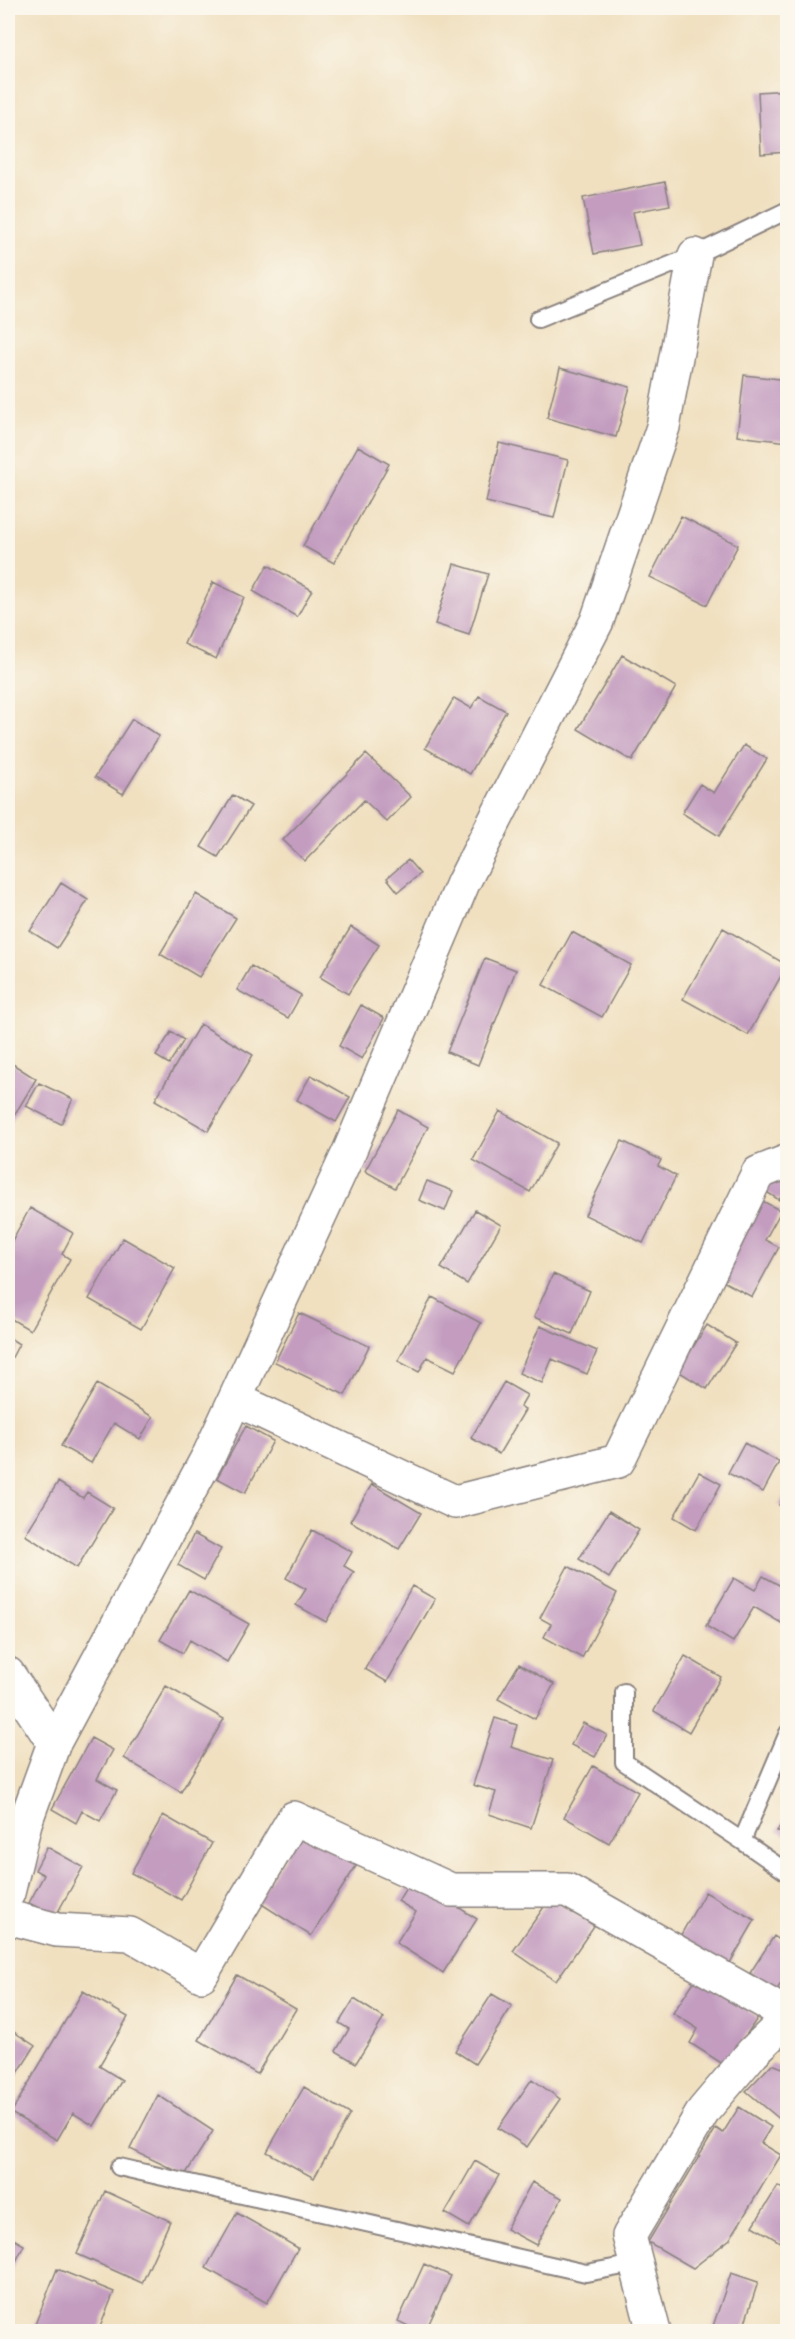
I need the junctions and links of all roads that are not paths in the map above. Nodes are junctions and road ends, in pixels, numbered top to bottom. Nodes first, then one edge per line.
1 (788, 210) edge
2 (695, 255) junction
3 (538, 320) dead end
4 (788, 1161) edge
5 (235, 1399) junction
6 (8, 1674) edge
7 (624, 1692) dead end
8 (788, 1733) edge
9 (54, 1743) junction
10 (742, 1841) junction
11 (788, 1873) edge
12 (8, 1893) edge
13 (8, 1917) edge
14 (788, 2017) edge
15 (118, 2167) dead end
16 (635, 2264) junction
17 (654, 2331) edge

1 - 2 lane
2 - 3 lane
2 - 5 street
4 - 5 street
5 - 9 street
6 - 9 street
7 - 10 lane
8 - 10 lane
9 - 12 street
10 - 11 lane
13 - 14 street
14 - 16 street
15 - 16 lane
16 - 17 street

